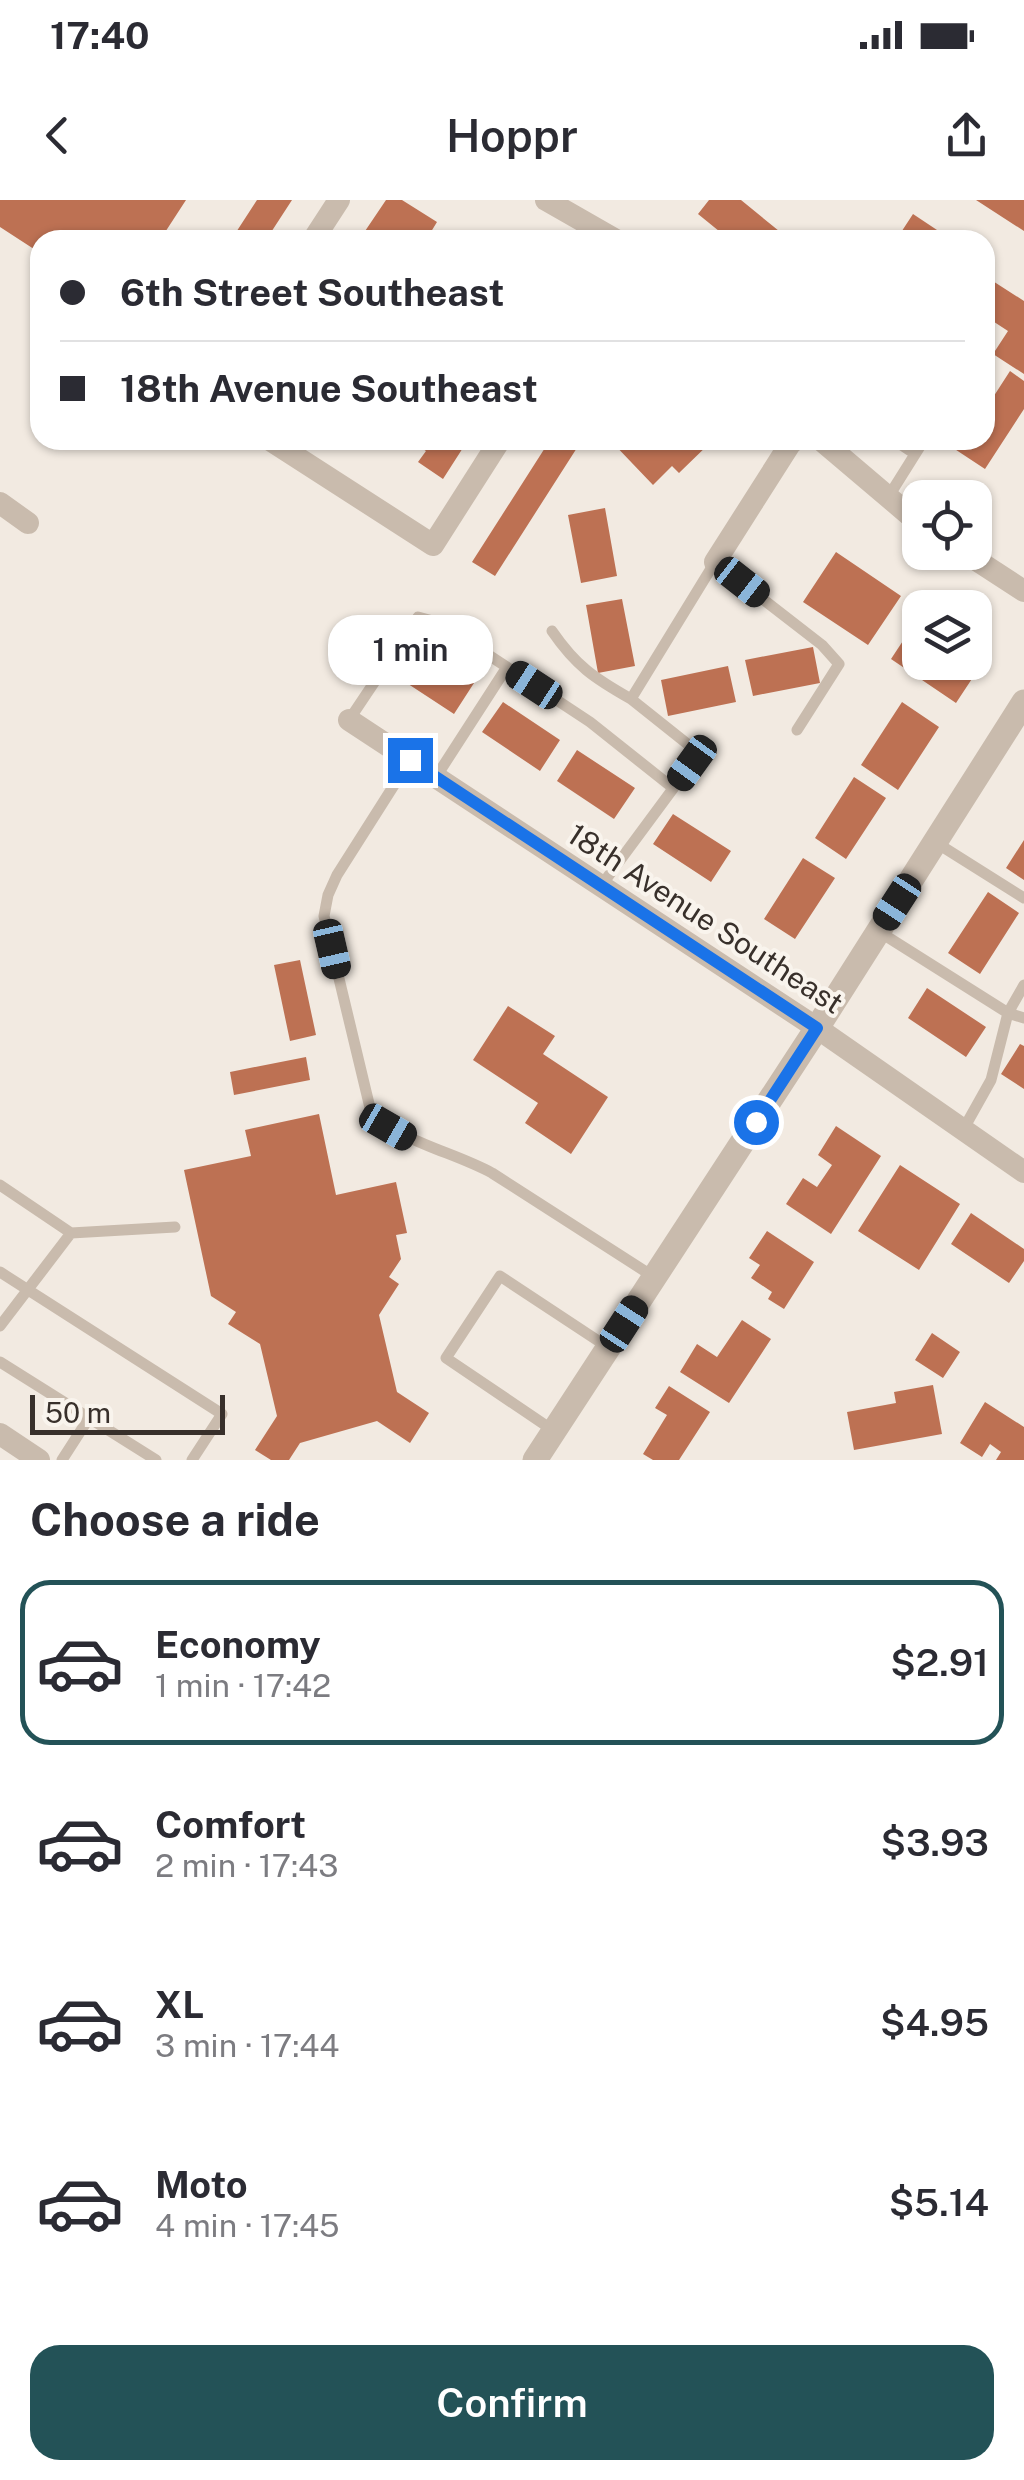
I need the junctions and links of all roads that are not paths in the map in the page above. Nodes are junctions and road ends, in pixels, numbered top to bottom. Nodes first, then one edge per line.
1 (339, 200) edge
2 (546, 200) edge
3 (320, 230) edge
4 (598, 230) edge
5 (286, 450) edge
6 (494, 450) edge
7 (786, 450) edge
8 (839, 450) edge
9 (909, 450) edge
10 (918, 450) edge
11 (915, 454) junction
12 (887, 499) junction
13 (0, 504) edge
14 (902, 510) edge
15 (28, 523) dead end
16 (715, 562) junction
17 (992, 570) edge
18 (1024, 591) edge
19 (552, 631) dead end
20 (506, 666) junction
21 (631, 699) junction
22 (1024, 702) edge
23 (349, 720) joint
24 (797, 730) dead end
25 (410, 760) junction
26 (436, 777) junction
27 (674, 788) junction
28 (935, 842) junction
29 (602, 886) junction
30 (1024, 898) edge
31 (878, 931) junction
32 (1024, 985) edge
33 (1008, 1013) junction
34 (1024, 1018) edge
35 (817, 1028) junction
36 (963, 1130) junction
37 (1024, 1172) edge
38 (0, 1186) edge
39 (174, 1227) dead end
40 (71, 1233) junction
41 (0, 1272) edge
42 (655, 1278) junction
43 (27, 1290) junction
44 (0, 1326) edge
45 (609, 1348) junction
46 (0, 1362) edge
47 (88, 1418) junction
48 (554, 1431) junction
49 (0, 1434) edge
50 (39, 1460) edge
51 (62, 1460) edge
52 (156, 1460) edge
53 (192, 1460) edge
54 (535, 1460) edge

1 - 3 street
2 - 4 street
5 - 6 street
7 - 16 street
8 - 12 street
9 - 11 lane
10 - 11 lane
11 - 12 lane
12 - 14 street
13 - 15 street
16 - 21 lane
16 - 24 lane
17 - 18 street
19 - 21 lane
20 - 23 lane
20 - 26 lane
20 - 27 lane
21 - 27 lane
22 - 28 street
23 - 25 street, 18th Avenue Southeast
25 - 26 street, 18th Avenue Southeast
25 - 42 lane
26 - 29 street, 18th Avenue Southeast
27 - 29 lane
28 - 30 lane
28 - 31 street
29 - 35 street, 18th Avenue Southeast
31 - 33 lane
31 - 35 street
32 - 33 lane
33 - 34 lane
33 - 36 lane
35 - 36 street, 18th Avenue Southeast
35 - 42 street
36 - 37 street, 18th Avenue Southeast
38 - 40 lane
39 - 40 lane
40 - 43 lane
41 - 43 lane
42 - 45 street
43 - 44 lane
43 - 53 lane
45 - 48 street
45 - 48 lane
46 - 47 lane
47 - 51 lane
47 - 52 lane
48 - 54 street
49 - 50 street

